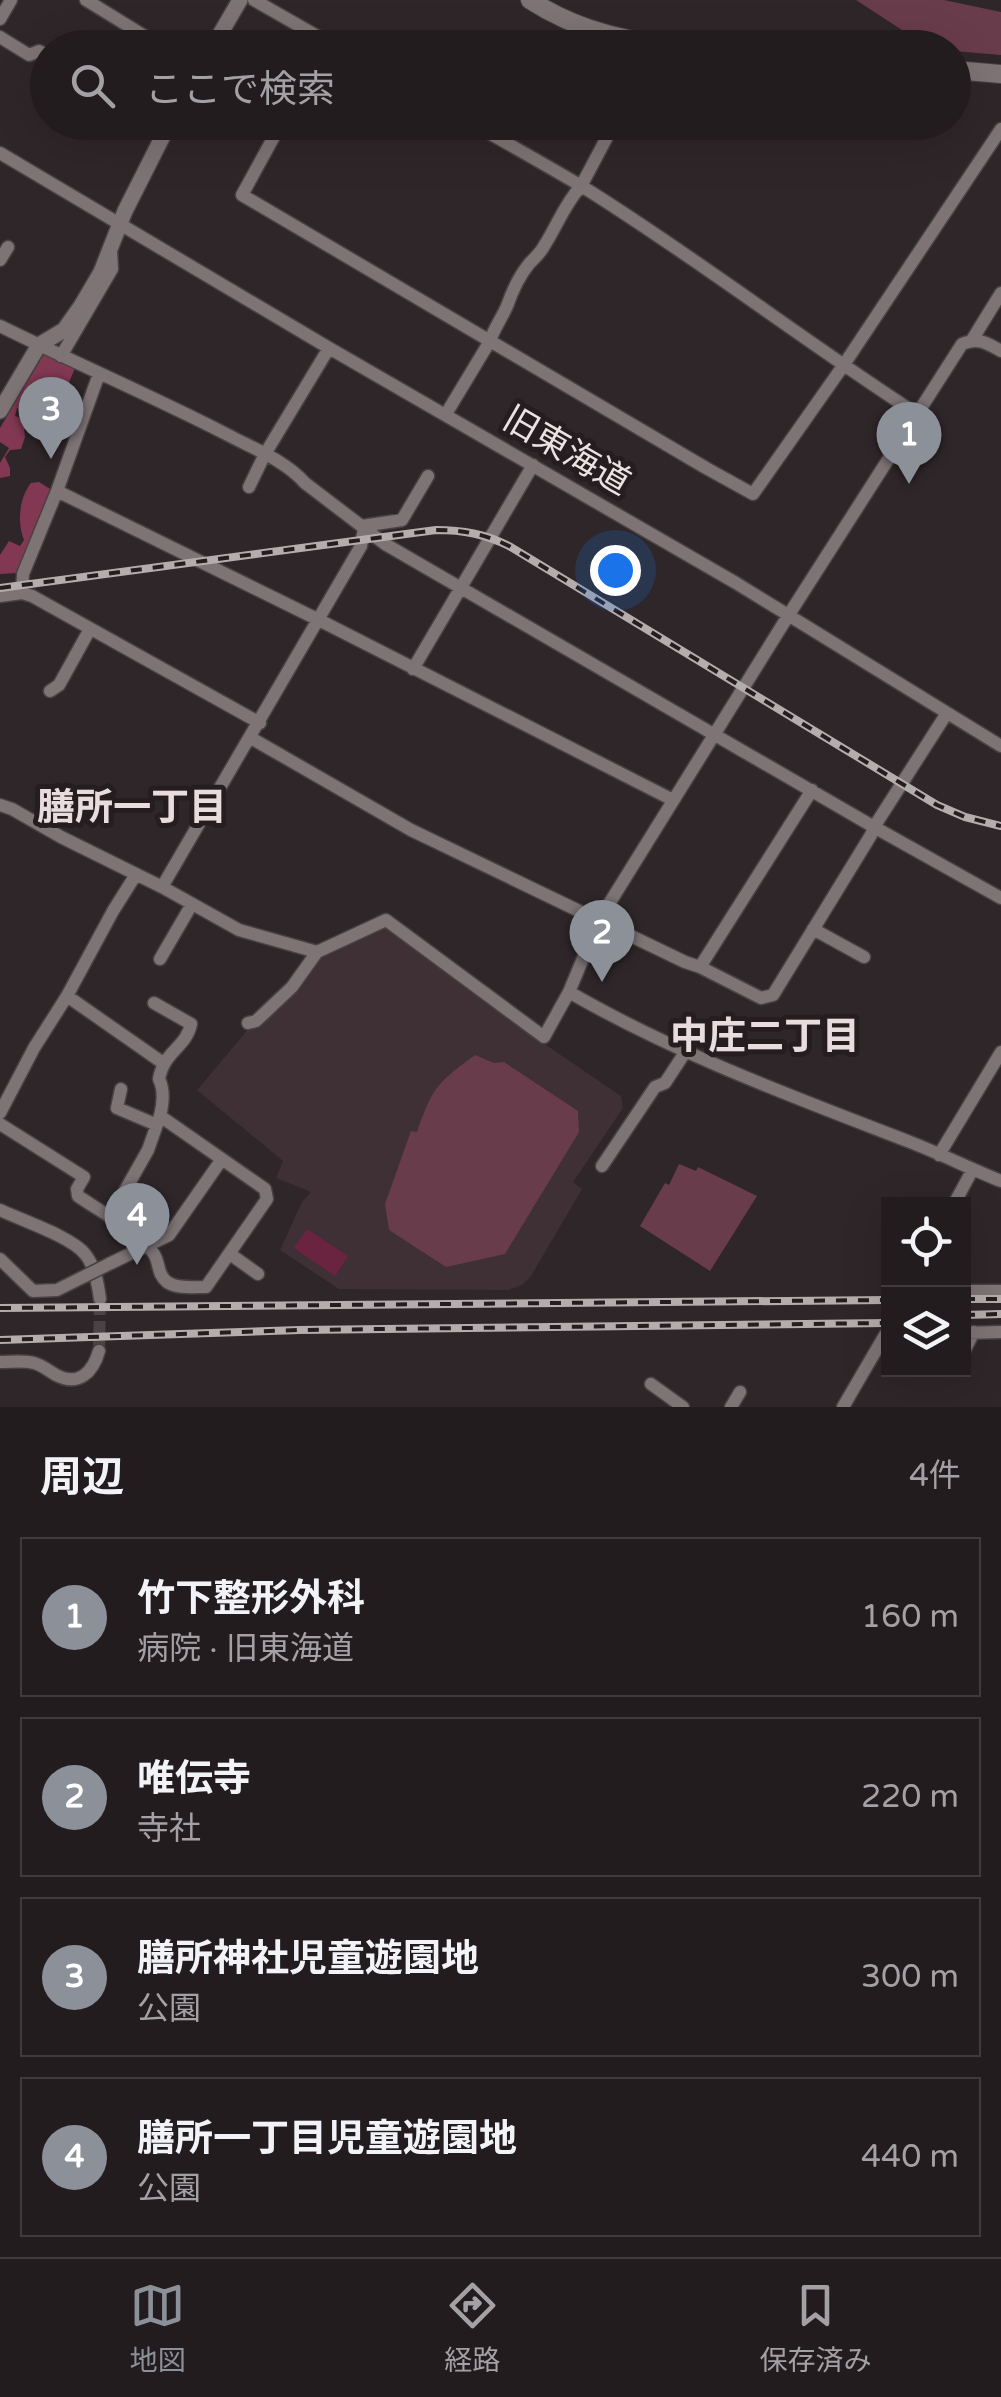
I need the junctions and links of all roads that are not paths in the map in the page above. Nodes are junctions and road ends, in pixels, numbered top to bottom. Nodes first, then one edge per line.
1 (11, 0) edge
2 (86, 0) edge
3 (240, 0) edge
4 (254, 0) edge
5 (530, 0) edge
6 (0, 19) edge
7 (135, 30) edge
8 (222, 30) edge
9 (304, 30) edge
10 (591, 30) edge
11 (0, 36) edge
12 (30, 55) edge
13 (971, 71) edge
14 (1001, 74) edge
15 (1001, 130) edge
16 (161, 140) edge
17 (272, 140) edge
18 (501, 140) edge
19 (605, 140) edge
20 (0, 153) edge
21 (580, 186) junction
22 (120, 225) junction
23 (8, 246) dead end
24 (112, 249) junction
25 (0, 260) edge
26 (1001, 293) edge
27 (0, 326) edge
28 (972, 340) junction
29 (490, 341) junction
30 (39, 346) junction
31 (329, 348) junction
32 (1001, 351) edge
33 (61, 356) junction
34 (843, 366) junction
35 (99, 374) junction
36 (0, 411) edge
37 (446, 414) junction
38 (917, 414) junction
39 (265, 454) junction
40 (533, 465) junction
41 (428, 476) dead end
42 (249, 487) dead end
43 (57, 491) junction
44 (363, 527) junction
45 (460, 588) junction
46 (22, 593) junction
47 (0, 596) edge
48 (788, 616) junction
49 (319, 620) junction
50 (90, 628) junction
51 (414, 669) junction
52 (50, 691) dead end
53 (947, 713) junction
54 (260, 723) junction
55 (714, 735) junction
56 (251, 738) junction
57 (997, 738) edge
58 (812, 790) junction
59 (673, 800) junction
60 (0, 805) edge
61 (874, 826) junction
62 (135, 876) junction
63 (162, 887) junction
64 (1001, 898) edge
65 (192, 904) junction
66 (599, 920) junction
67 (813, 929) junction
68 (316, 952) junction
69 (864, 956) dead end
70 (160, 959) dead end
71 (700, 967) junction
72 (569, 992) junction
73 (67, 996) junction
74 (154, 1002) dead end
75 (248, 1023) dead end
76 (686, 1051) junction
77 (1001, 1052) edge
78 (162, 1063) junction
79 (122, 1089) dead end
80 (0, 1113) edge
81 (158, 1120) junction
82 (0, 1124) edge
83 (939, 1155) junction
84 (222, 1159) junction
85 (602, 1166) dead end
86 (973, 1170) junction
87 (1001, 1181) edge
88 (958, 1197) edge
89 (0, 1210) edge
90 (110, 1217) junction
91 (146, 1246) junction
92 (230, 1254) junction
93 (0, 1259) edge
94 (258, 1274) dead end
95 (971, 1291) edge
96 (1001, 1291) edge
97 (100, 1299) tunnel mouth
98 (971, 1332) edge
99 (1001, 1332) edge
100 (881, 1342) edge
101 (99, 1351) dead end
102 (0, 1362) edge
103 (651, 1384) dead end
104 (740, 1392) dead end
105 (683, 1407) edge
106 (731, 1407) edge
107 (843, 1407) edge

1 - 6 street
2 - 7 street
3 - 8 street
4 - 9 street
5 - 10 main road
11 - 12 street
13 - 14 main road
15 - 34 street
16 - 22 street
17 - 29 street
18 - 21 street
19 - 21 street
20 - 22 street, 旧東海道
21 - 29 street
21 - 34 street
22 - 24 street
22 - 31 street, 旧東海道
23 - 25 street
24 - 30 street
24 - 33 street
26 - 28 street
27 - 30 street
28 - 32 street
28 - 38 street
29 - 34 street
29 - 37 street
30 - 33 street
30 - 36 street
31 - 37 street, 旧東海道
31 - 39 street
33 - 35 street
34 - 38 street
35 - 39 street
35 - 43 street
37 - 40 street, 旧東海道
38 - 48 street
39 - 42 street
39 - 44 street
40 - 45 street
40 - 48 street, 旧東海道
41 - 44 street
43 - 46 street
43 - 49 street
44 - 45 street
44 - 49 street
45 - 51 street
45 - 55 street
46 - 47 street
46 - 50 street
48 - 53 street, 旧東海道
48 - 55 street
49 - 51 street
49 - 54 street
50 - 52 street
50 - 54 street
51 - 59 street
53 - 57 street, 旧東海道
53 - 61 street
54 - 56 street
55 - 58 street
55 - 59 street
56 - 63 street
56 - 66 street
58 - 61 street
58 - 71 street
59 - 66 street
60 - 62 street
61 - 64 street
61 - 67 street
62 - 63 street
62 - 73 street
63 - 65 street
65 - 68 street
65 - 70 street
66 - 71 street
66 - 72 street
67 - 69 street
67 - 71 street
68 - 72 street
68 - 75 street
72 - 76 street
73 - 78 street
73 - 80 street
74 - 78 street
76 - 83 street
76 - 85 street
77 - 83 street
78 - 81 street
79 - 81 street
81 - 84 street
81 - 90 street
82 - 90 street
83 - 86 street
84 - 91 street
84 - 92 street
86 - 87 street
86 - 88 street
89 - 97 street
90 - 91 street
91 - 92 street
91 - 93 street, bridge
92 - 94 street
95 - 96 street
98 - 99 street
100 - 107 street
101 - 102 street
103 - 105 street
104 - 106 street

